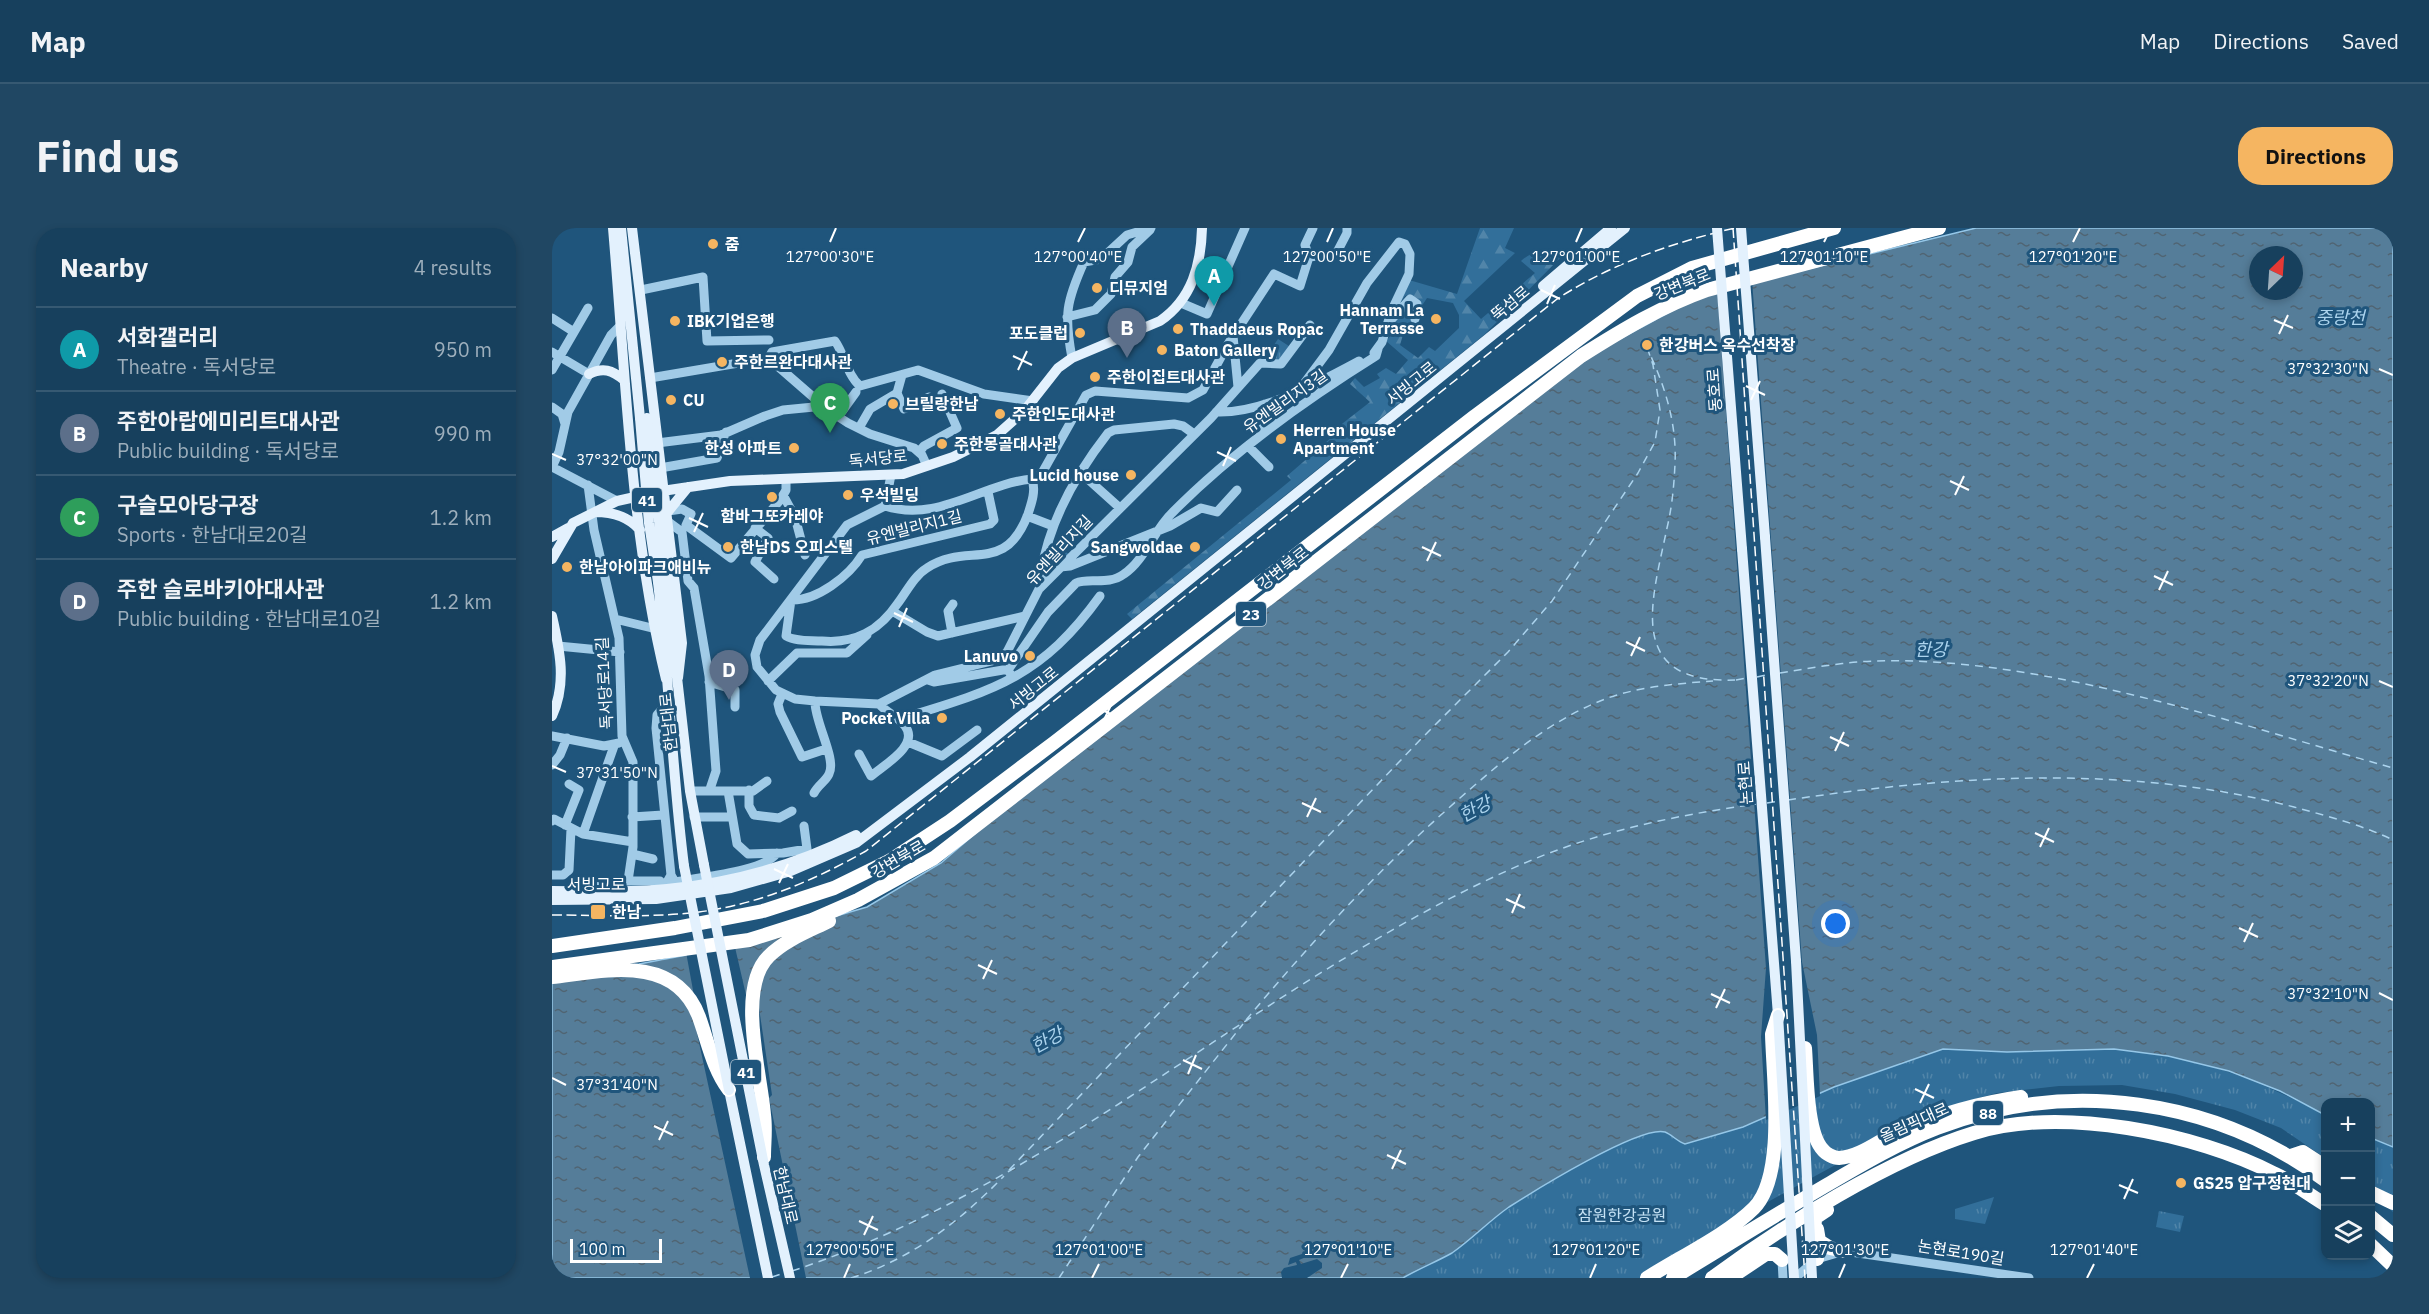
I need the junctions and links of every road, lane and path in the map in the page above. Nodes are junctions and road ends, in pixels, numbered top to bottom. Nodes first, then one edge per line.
1 (613, 228) edge
2 (621, 228) edge
3 (632, 228) edge
4 (1152, 228) edge
5 (1203, 228) edge
6 (1245, 228) edge
7 (1313, 228) edge
8 (1347, 228) edge
9 (1600, 228) edge
10 (1611, 228) edge
11 (1625, 228) edge
12 (1717, 228) edge
13 (1741, 228) edge
14 (1834, 228) edge
15 (1939, 228) edge
16 (1309, 257) junction
17 (641, 290) junction
18 (1531, 297) junction
19 (1180, 303) junction
20 (588, 308) dead end
21 (1067, 317) junction
22 (552, 318) edge
23 (1415, 319) dead end
24 (1389, 321) junction
25 (621, 325) junction
26 (1310, 326) dead end
27 (574, 332) junction
28 (1233, 336) junction
29 (769, 340) dead end
30 (1378, 349) junction
31 (556, 354) edge
32 (1468, 355) junction
33 (1072, 358) junction
34 (767, 361) junction
35 (552, 370) edge
36 (588, 374) junction
37 (902, 375) junction
38 (650, 378) junction
39 (624, 380) junction
40 (1238, 387) junction
41 (1300, 389) junction
42 (856, 392) dead end
43 (897, 393) junction
44 (942, 394) dead end
45 (929, 397) dead end
46 (819, 402) junction
47 (1033, 402) junction
48 (1265, 404) junction
49 (552, 407) edge
50 (1216, 412) junction
51 (838, 417) junction
52 (644, 418) junction
53 (565, 424) junction
54 (859, 429) junction
55 (726, 432) junction
56 (1194, 434) junction
57 (1260, 436) junction
58 (657, 443) junction
59 (1248, 446) junction
60 (919, 452) junction
61 (659, 456) junction
62 (631, 458) junction
63 (927, 466) junction
64 (552, 467) edge
65 (1269, 467) dead end
66 (660, 468) junction
67 (1081, 473) junction
68 (891, 475) junction
69 (786, 479) junction
70 (1032, 479) junction
71 (588, 485) junction
72 (688, 487) junction
73 (1237, 490) dead end
74 (662, 491) junction
75 (988, 492) junction
76 (783, 495) junction
77 (636, 497) junction
78 (617, 501) junction
79 (885, 506) junction
80 (1120, 508) junction
81 (592, 512) junction
82 (667, 516) junction
83 (1027, 516) junction
84 (1053, 526) junction
85 (568, 528) junction
86 (755, 528) junction
87 (640, 530) junction
88 (1157, 531) junction
89 (552, 537) edge
90 (1742, 549) joint
91 (805, 555) dead end
92 (552, 559) edge
93 (1060, 567) junction
94 (1051, 576) junction
95 (774, 579) dead end
96 (662, 582) junction
97 (1100, 599) dead end
98 (791, 600) junction
99 (953, 604) dead end
100 (892, 611) junction
101 (552, 616) edge
102 (1025, 616) junction
103 (615, 619) junction
104 (656, 629) junction
105 (952, 633) junction
106 (869, 634) junction
107 (558, 646) junction
108 (620, 652) junction
109 (1011, 674) junction
110 (678, 678) junction
111 (666, 679) junction
112 (927, 680) junction
113 (768, 681) junction
114 (709, 682) junction
115 (782, 694) junction
116 (814, 701) junction
117 (879, 704) junction
118 (735, 707) dead end
119 (666, 708) junction
120 (552, 716) edge
121 (900, 722) junction
122 (977, 730) dead end
123 (552, 736) edge
124 (567, 738) junction
125 (623, 740) junction
126 (908, 742) junction
127 (614, 746) junction
128 (826, 749) junction
129 (859, 754) dead end
130 (552, 765) edge
131 (767, 782) dead end
132 (569, 784) dead end
133 (710, 789) junction
134 (749, 790) junction
135 (690, 791) junction
136 (728, 791) junction
137 (814, 793) dead end
138 (792, 811) dead end
139 (663, 815) junction
140 (732, 816) junction
141 (632, 817) junction
142 (694, 817) junction
143 (552, 821) edge
144 (804, 826) dead end
145 (568, 827) junction
146 (583, 834) junction
147 (633, 842) junction
148 (777, 853) junction
149 (632, 854) junction
150 (934, 858) junction
151 (652, 859) dead end
152 (552, 875) edge
153 (671, 875) junction
154 (595, 881) dead end
155 (628, 881) junction
156 (660, 881) dead end
157 (552, 891) edge
158 (616, 891) junction
159 (552, 900) edge
160 (552, 946) edge
161 (552, 968) edge
162 (552, 977) edge
163 (1798, 1013) junction
164 (1778, 1015) junction
165 (729, 1090) junction
166 (2103, 1099) junction
167 (2291, 1156) junction
168 (2321, 1164) edge
169 (764, 1165) junction
170 (2321, 1177) edge
171 (1862, 1183) junction
172 (2375, 1194) edge
173 (2321, 1202) edge
174 (2393, 1203) edge
175 (1815, 1218) junction
176 (2375, 1220) edge
177 (2393, 1235) edge
178 (2375, 1249) edge
179 (1844, 1251) junction
180 (1816, 1259) junction
181 (1782, 1260) joint
182 (2393, 1266) edge
183 (768, 1278) edge
184 (790, 1278) edge
185 (1647, 1278) edge
186 (1673, 1278) edge
187 (1712, 1278) edge
188 (1731, 1278) edge
189 (1783, 1278) edge
190 (1795, 1278) edge
191 (1812, 1278) edge
192 (1817, 1278) edge
193 (2030, 1278) edge

1 - 25 main road
2 - 52 main road, 한남대로 / 41
3 - 17 main road
3 - 52 main road, 한남대로 / 41
4 - 21 street
4 - 21 street
5 - 19 main road, 독서당로
6 - 19 street
7 - 16 street
8 - 16 street
9 - 18 main road
10 - 18 main road, 뚝섬로
11 - 32 main road, 뚝섬로
12 - 90 main road, 동호로, bridge
13 - 163 main road, bridge
14 - 160 highway, 강변북로 / 23, bridge
15 - 150 highway, 강변북로 / 23, bridge
16 - 28 street
17 - 29 street
17 - 38 main road
18 - 32 main road, 뚝섬로
19 - 33 main road, 독서당로
20 - 27 street
21 - 33 street
22 - 27 street
23 - 24 street
24 - 30 street, 유엔빌리지3길
24 - 41 street, 유엔빌리지3길
25 - 36 street
25 - 39 main road
26 - 40 street, 유엔빌리지길
27 - 31 street
28 - 40 street
28 - 70 street
30 - 41 street, 유엔빌리지3길
30 - 57 street, 유엔빌리지3길
31 - 35 street
31 - 36 street
32 - 158 main road, 서빙고로
32 - 159 main road, 서빙고로
33 - 47 main road, 독서당로
34 - 37 street
34 - 38 street
34 - 46 street
36 - 39 main road
36 - 53 street
37 - 43 street
37 - 47 street
38 - 58 main road
39 - 62 main road
40 - 50 street, 유엔빌리지길
41 - 48 street, 유엔빌리지3길
42 - 51 street
43 - 45 street
43 - 54 street
44 - 60 street
46 - 51 street
46 - 55 street
47 - 63 main road, 독서당로
48 - 50 street, 유엔빌리지3길
48 - 57 street
49 - 53 street
50 - 56 street, 유엔빌리지길
51 - 54 street
52 - 96 main road, 한남대로 / 41, bridge
53 - 64 street
54 - 60 street
55 - 58 street
55 - 66 street
56 - 67 street
56 - 80 street, 유엔빌리지길
57 - 59 street, 유엔빌리지3길
58 - 61 main road
59 - 65 street
59 - 88 street, 유엔빌리지3길
60 - 63 street
61 - 62 main road
61 - 66 main road
62 - 77 main road
63 - 68 main road, 독서당로
64 - 71 street
66 - 74 main road
67 - 80 street
67 - 84 street
68 - 69 main road, 독서당로
68 - 79 street
69 - 72 main road, 독서당로
69 - 76 street
70 - 75 street
70 - 83 street
71 - 78 street
71 - 81 street, 독서당로14길
72 - 74 main road, 독서당로
72 - 82 main road
73 - 88 street, 유엔빌리지3길
74 - 77 main road, 독서당로
74 - 82 main road
75 - 79 street
75 - 98 street, 유엔빌리지1길
76 - 86 street
76 - 91 street
77 - 78 main road, 독서당로
77 - 87 main road
78 - 81 main road, 독서당로
79 - 98 street
80 - 93 street, 유엔빌리지길
81 - 85 main road, 독서당로
81 - 87 main road
81 - 103 street, 독서당로14길
82 - 86 street
82 - 110 main road
82 - 114 street
83 - 84 street
83 - 100 street
84 - 94 street
85 - 89 main road
85 - 92 main road, 독서당로
86 - 95 street
87 - 104 main road
88 - 93 street, 유엔빌리지3길
88 - 109 street, 유엔빌리지길
90 - 164 main road, 논현로
93 - 94 street, 유엔빌리지길
94 - 102 street, 유엔빌리지길
96 - 110 main road, 한남대로 / 41
96 - 111 main road, 한남대로 / 41
97 - 109 street
98 - 106 street
98 - 113 street
99 - 105 street
100 - 105 street
100 - 106 street
101 - 107 main road
102 - 105 street
102 - 112 street, 유엔빌리지길
103 - 104 street
103 - 108 street, 독서당로14길
104 - 111 main road
106 - 113 street
107 - 108 street
107 - 120 main road
108 - 125 street, 독서당로14길
109 - 112 street
109 - 121 street
110 - 135 main road, 한남대로 / 41
111 - 119 main road, 한남대로 / 41
112 - 117 street, 유엔빌리지길
113 - 115 street
114 - 118 street
114 - 133 street
115 - 116 street
115 - 128 street
116 - 117 street
116 - 128 street
117 - 121 street
119 - 139 street
119 - 165 main road, 한남대로 / 41, bridge
121 - 126 street
122 - 126 street
123 - 124 street
124 - 127 street
124 - 130 street
125 - 127 street
125 - 141 street, 독서당로14길
126 - 129 street
127 - 146 street
128 - 137 street
131 - 134 street
132 - 145 street
133 - 135 street
133 - 136 street
134 - 136 street
134 - 138 street
135 - 142 main road, 한남대로 / 41
136 - 140 street
139 - 141 street
139 - 153 street
140 - 142 street
140 - 148 street
141 - 147 street, 독서당로14길
142 - 169 main road, 한남대로 / 41, bridge
143 - 145 street
144 - 148 street
145 - 146 street
145 - 152 street
146 - 147 street
147 - 149 street, 독서당로14길
148 - 153 street
149 - 151 street
149 - 155 street, 독서당로14길
150 - 161 highway, 강변북로 / 23, bridge
150 - 169 highway, bridge
153 - 158 street
154 - 155 street
155 - 156 street
157 - 158 main road, 서빙고로
162 - 165 highway
163 - 166 highway, bridge
163 - 191 main road, bridge
164 - 185 highway
164 - 190 main road, 논현로, bridge
165 - 183 main road, 한남대로 / 41
166 - 167 highway, 올림픽대로 / 88
166 - 186 highway, 올림픽대로 / 88
167 - 168 highway
167 - 170 highway, 올림픽대로 / 88
169 - 184 main road, 한남대로 / 41, bridge
171 - 173 highway, 올림픽대로 / 88
171 - 175 highway
171 - 187 highway, 올림픽대로 / 88
172 - 174 highway
175 - 179 highway
175 - 180 highway
176 - 177 highway
178 - 182 highway
179 - 180 street, 논현로190길
179 - 193 street, 논현로190길
180 - 190 street
180 - 192 street
181 - 188 highway
181 - 189 street

